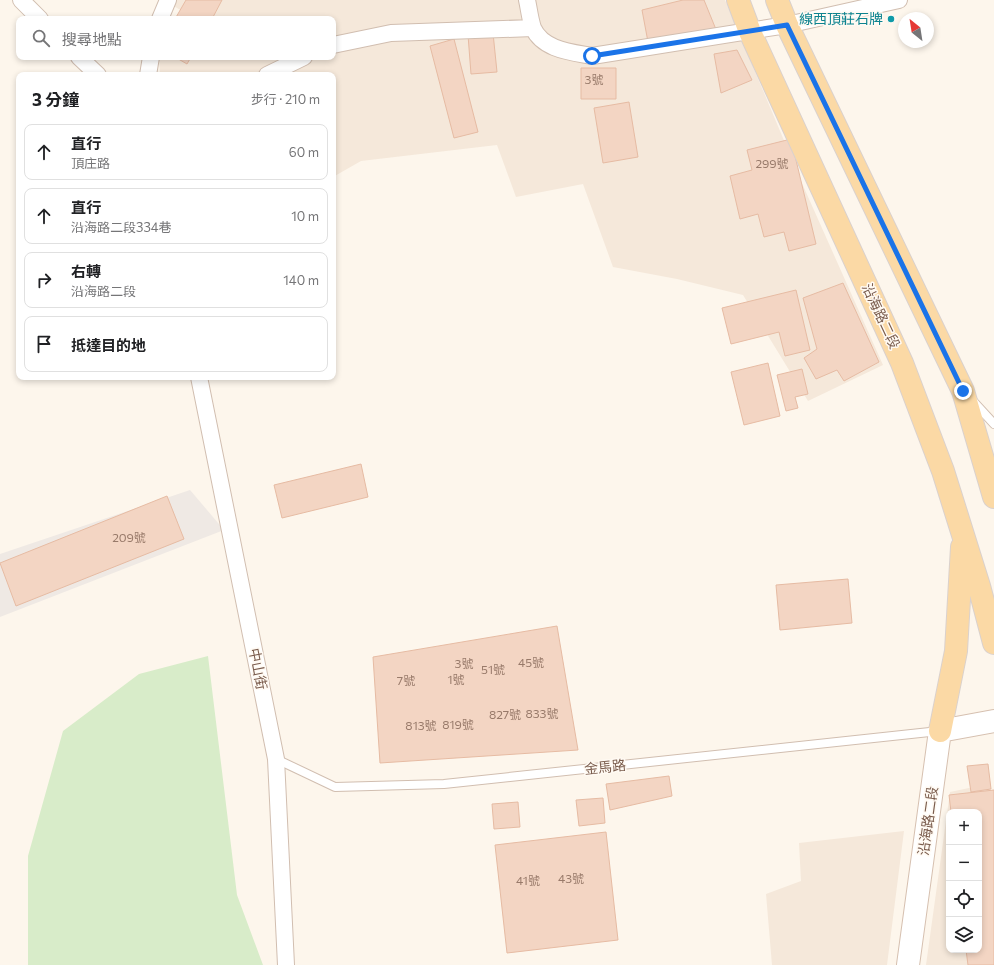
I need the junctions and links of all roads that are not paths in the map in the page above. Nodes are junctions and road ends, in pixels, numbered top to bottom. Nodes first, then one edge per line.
1 (21, 0) edge
2 (168, 0) edge
3 (527, 0) edge
4 (738, 0) edge
5 (777, 0) edge
6 (899, 0) edge
7 (37, 16) edge
8 (161, 16) edge
9 (787, 25) junction
10 (533, 28) junction
11 (750, 32) junction
12 (336, 44) edge
13 (82, 60) edge
14 (150, 60) edge
15 (298, 60) edge
16 (95, 72) edge
17 (148, 72) edge
18 (273, 72) edge
19 (200, 380) edge
20 (963, 391) junction
21 (994, 424) edge
22 (994, 497) edge
23 (963, 534) junction
24 (994, 643) edge
25 (994, 721) edge
26 (940, 731) junction
27 (276, 759) junction
28 (286, 965) edge
29 (908, 965) edge

1 - 7 street
2 - 8 street
3 - 10 street
4 - 11 main road, 沿海路二段
5 - 9 main road
6 - 9 street
9 - 11 street
9 - 20 main road
10 - 11 street
10 - 12 street
11 - 23 main road, 沿海路二段
13 - 16 street
14 - 17 street
15 - 18 street
19 - 27 street, 中山街
20 - 21 lane
20 - 22 main road
23 - 24 main road, 沿海路二段
23 - 26 main road
25 - 26 street
26 - 27 lane, 金馬路
26 - 29 street, 沿海路二段
27 - 28 street, 中山街

